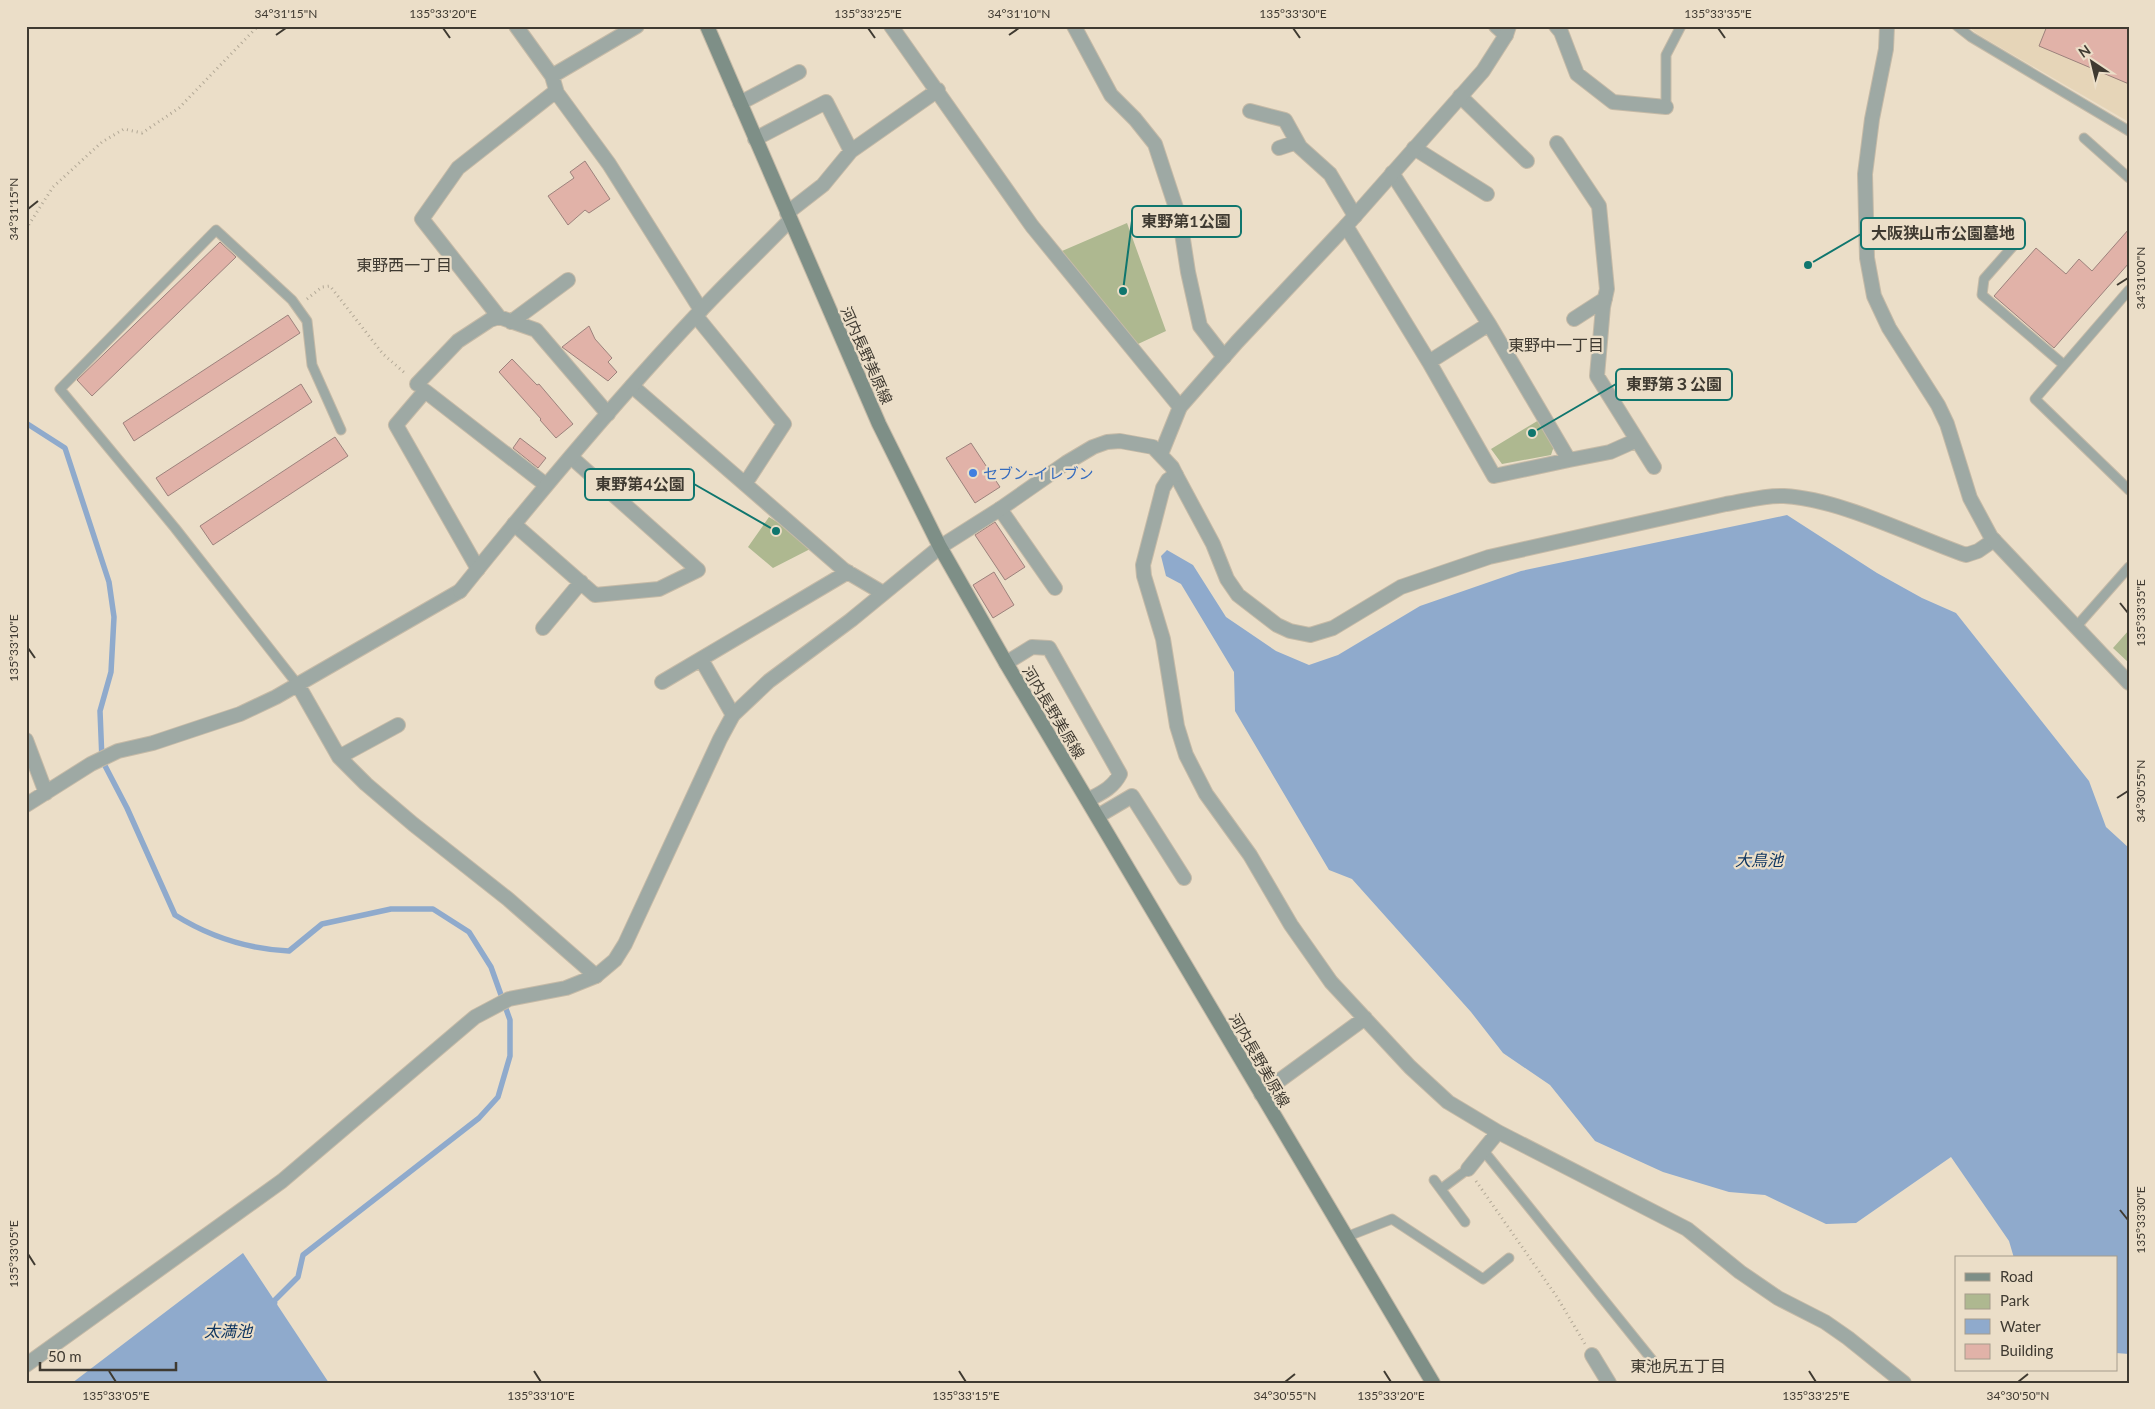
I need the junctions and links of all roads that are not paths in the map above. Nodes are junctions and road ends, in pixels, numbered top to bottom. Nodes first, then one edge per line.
1 (516, 26) edge
2 (637, 26) edge
3 (707, 26) edge
4 (891, 26) edge
5 (1074, 26) edge
6 (1556, 26) edge
7 (1681, 26) edge
8 (1887, 26) edge
9 (1957, 26) edge
10 (1504, 29) edge
11 (798, 72) dead end
12 (552, 76) junction
13 (938, 90) junction
14 (556, 91) junction
15 (1460, 96) junction
16 (740, 103) junction
17 (1666, 107) joint
18 (1250, 111) dead end
19 (2129, 131) edge
20 (2084, 138) dead end
21 (755, 139) junction
22 (1297, 142) junction
23 (1557, 143) dead end
24 (1279, 148) dead end
25 (1414, 148) junction
26 (851, 151) junction
27 (1527, 161) dead end
28 (1392, 173) junction
29 (2129, 178) edge
30 (1487, 194) dead end
31 (788, 216) junction
32 (1351, 221) junction
33 (2014, 245) dead end
34 (568, 280) dead end
35 (2129, 290) edge
36 (1605, 299) junction
37 (699, 313) junction
38 (505, 319) junction
39 (1574, 319) dead end
40 (1489, 324) junction
41 (1224, 357) junction
42 (1429, 362) junction
43 (2064, 365) junction
44 (417, 384) road end
45 (632, 386) junction
46 (1180, 407) junction
47 (608, 414) junction
48 (341, 430) dead end
49 (1637, 440) junction
50 (1161, 454) junction
51 (571, 457) junction
52 (1569, 460) junction
53 (1654, 467) dead end
54 (1176, 475) junction
55 (745, 484) junction
56 (546, 485) junction
57 (2129, 490) edge
58 (1000, 509) junction
59 (514, 524) junction
60 (1994, 540) junction
61 (940, 547) junction
62 (2129, 567) edge
63 (478, 569) junction
64 (848, 572) junction
65 (580, 582) junction
66 (1055, 588) dead end
67 (883, 593) junction
68 (2076, 627) junction
69 (543, 628) dead end
70 (701, 659) junction
71 (1006, 663) junction
72 (662, 682) dead end
73 (2129, 683) edge
74 (298, 685) junction
75 (734, 715) junction
76 (398, 725) dead end
77 (26, 740) edge
78 (339, 757) junction
79 (46, 793) junction
80 (1088, 800) junction
81 (26, 806) edge
82 (1098, 816) junction
83 (1184, 878) dead end
84 (596, 976) junction
85 (1365, 1018) junction
86 (1261, 1094) junction
87 (1498, 1132) junction
88 (1483, 1150) junction
89 (1468, 1169) joint
90 (1434, 1180) dead end
91 (1441, 1189) junction
92 (1465, 1222) dead end
93 (1346, 1237) junction
94 (1509, 1258) dead end
95 (1592, 1355) road end
96 (1652, 1361) dead end
97 (26, 1365) edge
98 (1433, 1383) edge
99 (1609, 1383) edge
100 (1904, 1383) edge

1 - 12 street
2 - 12 street
3 - 16 main road, 河内長野美原線
4 - 13 street
5 - 41 street
6 - 17 street
7 - 17 lane
8 - 60 street
9 - 19 lane
10 - 15 street
11 - 16 street
12 - 14 street
13 - 26 street
13 - 46 street
14 - 37 street
14 - 38 street
15 - 25 street
15 - 27 street
16 - 21 main road, 河内長野美原線
18 - 22 street
20 - 29 lane
21 - 26 street
21 - 31 main road, 河内長野美原線
22 - 24 street
22 - 32 street
23 - 36 street
25 - 28 street
25 - 30 street
26 - 31 street
28 - 32 street
28 - 40 street
31 - 37 street
31 - 61 main road, 河内長野美原線
32 - 41 street
32 - 42 street
33 - 43 lane
34 - 38 street
35 - 43 lane
36 - 39 street
36 - 49 street
37 - 45 street
37 - 55 street
38 - 44 street
38 - 47 street
40 - 42 street
40 - 52 street
41 - 46 street
42 - 52 street
43 - 57 lane
45 - 47 street
45 - 55 street
46 - 50 street
47 - 51 street
48 - 74 lane
49 - 52 street
49 - 53 street
50 - 54 street
50 - 58 street
51 - 56 street
51 - 65 street
54 - 60 street
54 - 85 street
55 - 64 street
56 - 59 street
56 - 63 street
58 - 61 street
58 - 66 street
59 - 63 street
59 - 65 street
60 - 68 street
61 - 67 street
61 - 71 main road, 河内長野美原線
62 - 68 lane
63 - 74 street
64 - 67 street
64 - 70 street
65 - 69 street
67 - 75 street
68 - 73 street
70 - 72 street
70 - 75 street
71 - 80 main road, 河内長野美原線
71 - 80 street
74 - 78 street
74 - 79 street
75 - 84 street
76 - 78 street
77 - 79 street
78 - 84 street
79 - 81 street
80 - 82 main road, 河内長野美原線
82 - 83 street
82 - 86 main road, 河内長野美原線
84 - 97 street
85 - 86 street
85 - 87 street
86 - 93 main road, 河内長野美原線
87 - 88 street
87 - 100 street
88 - 89 street
88 - 96 lane
89 - 91 lane
90 - 91 lane
91 - 92 lane
93 - 94 lane
93 - 98 main road, 河内長野美原線
95 - 99 street

